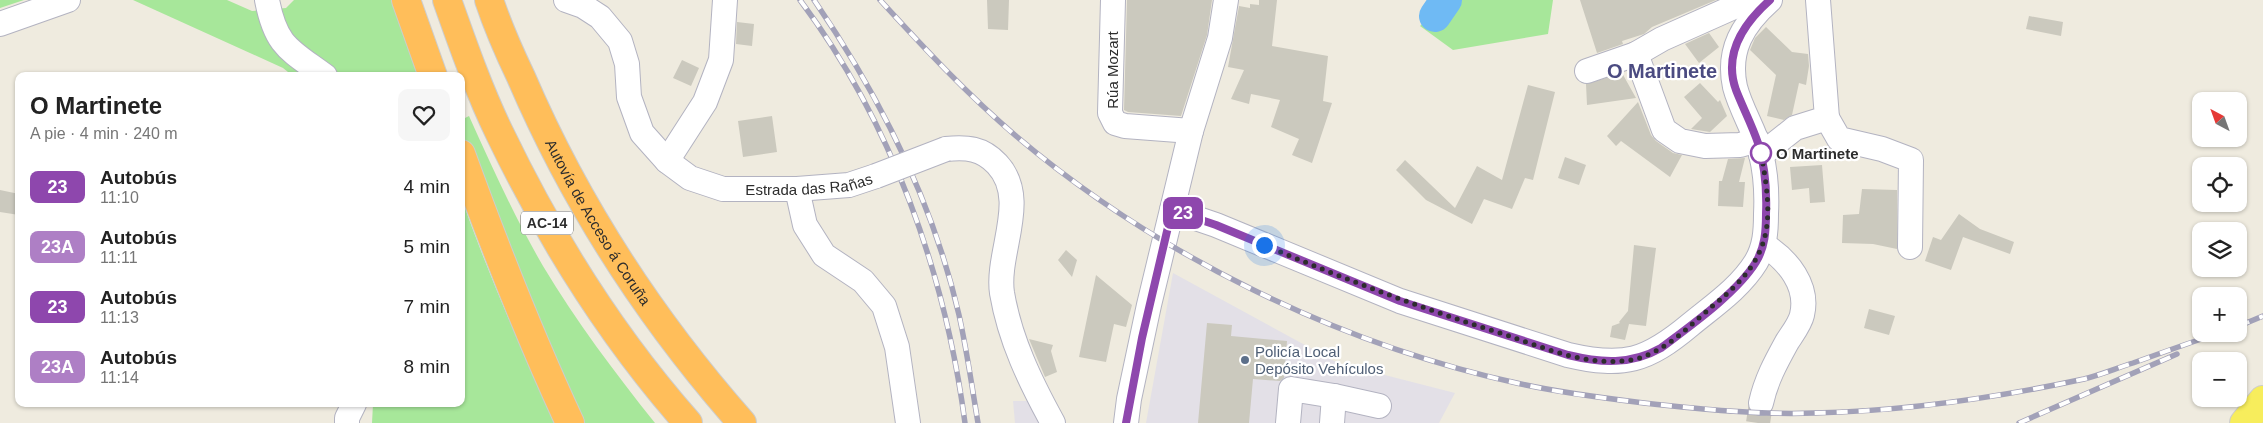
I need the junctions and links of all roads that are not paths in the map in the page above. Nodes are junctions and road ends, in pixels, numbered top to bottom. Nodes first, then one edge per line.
1 (68, 0) edge
2 (267, 0) edge
3 (406, 0) edge
4 (447, 0) edge
5 (489, 0) edge
6 (566, 0) edge
7 (725, 0) edge
8 (1113, 0) edge
9 (1226, 0) edge
10 (1818, 0) edge
11 (1756, 1) edge
12 (0, 24) edge
13 (1636, 54) junction
14 (1587, 71) dead end
15 (319, 72) edge
16 (433, 72) edge
17 (1827, 118) junction
18 (1191, 131) junction
19 (1759, 148) junction
20 (667, 161) junction
21 (465, 165) edge
22 (797, 189) junction
23 (1172, 210) junction
24 (1764, 245) junction
25 (1910, 247) dead end
26 (1334, 396) junction
27 (2263, 400) edge
28 (1761, 403) tunnel mouth
29 (1379, 406) dead end
30 (352, 407) edge
31 (347, 423) edge
32 (570, 423) edge
33 (688, 423) edge
34 (742, 423) edge
35 (908, 423) edge
36 (1053, 423) edge
37 (1126, 423) edge
38 (1288, 423) edge
39 (1332, 423) edge
40 (2244, 423) edge

1 - 12 street
2 - 15 street
3 - 16 highway
4 - 33 highway, AC-14
5 - 34 highway, Autovía de Acceso á Coruña / AC-14
6 - 20 street, Estrada das Rañas
7 - 20 street
8 - 18 street, Rúa Mozart
9 - 18 street
10 - 17 street
11 - 13 street
11 - 19 street
13 - 14 street
13 - 19 street
17 - 19 street
17 - 25 street
18 - 23 street
19 - 24 street
20 - 22 street, Estrada das Rañas
21 - 32 highway
22 - 35 street
22 - 36 street, Estrada das Rañas, bridge
23 - 24 street
23 - 37 street
24 - 28 street
26 - 29 street
26 - 38 street
26 - 39 street
27 - 40 main road
30 - 31 street

